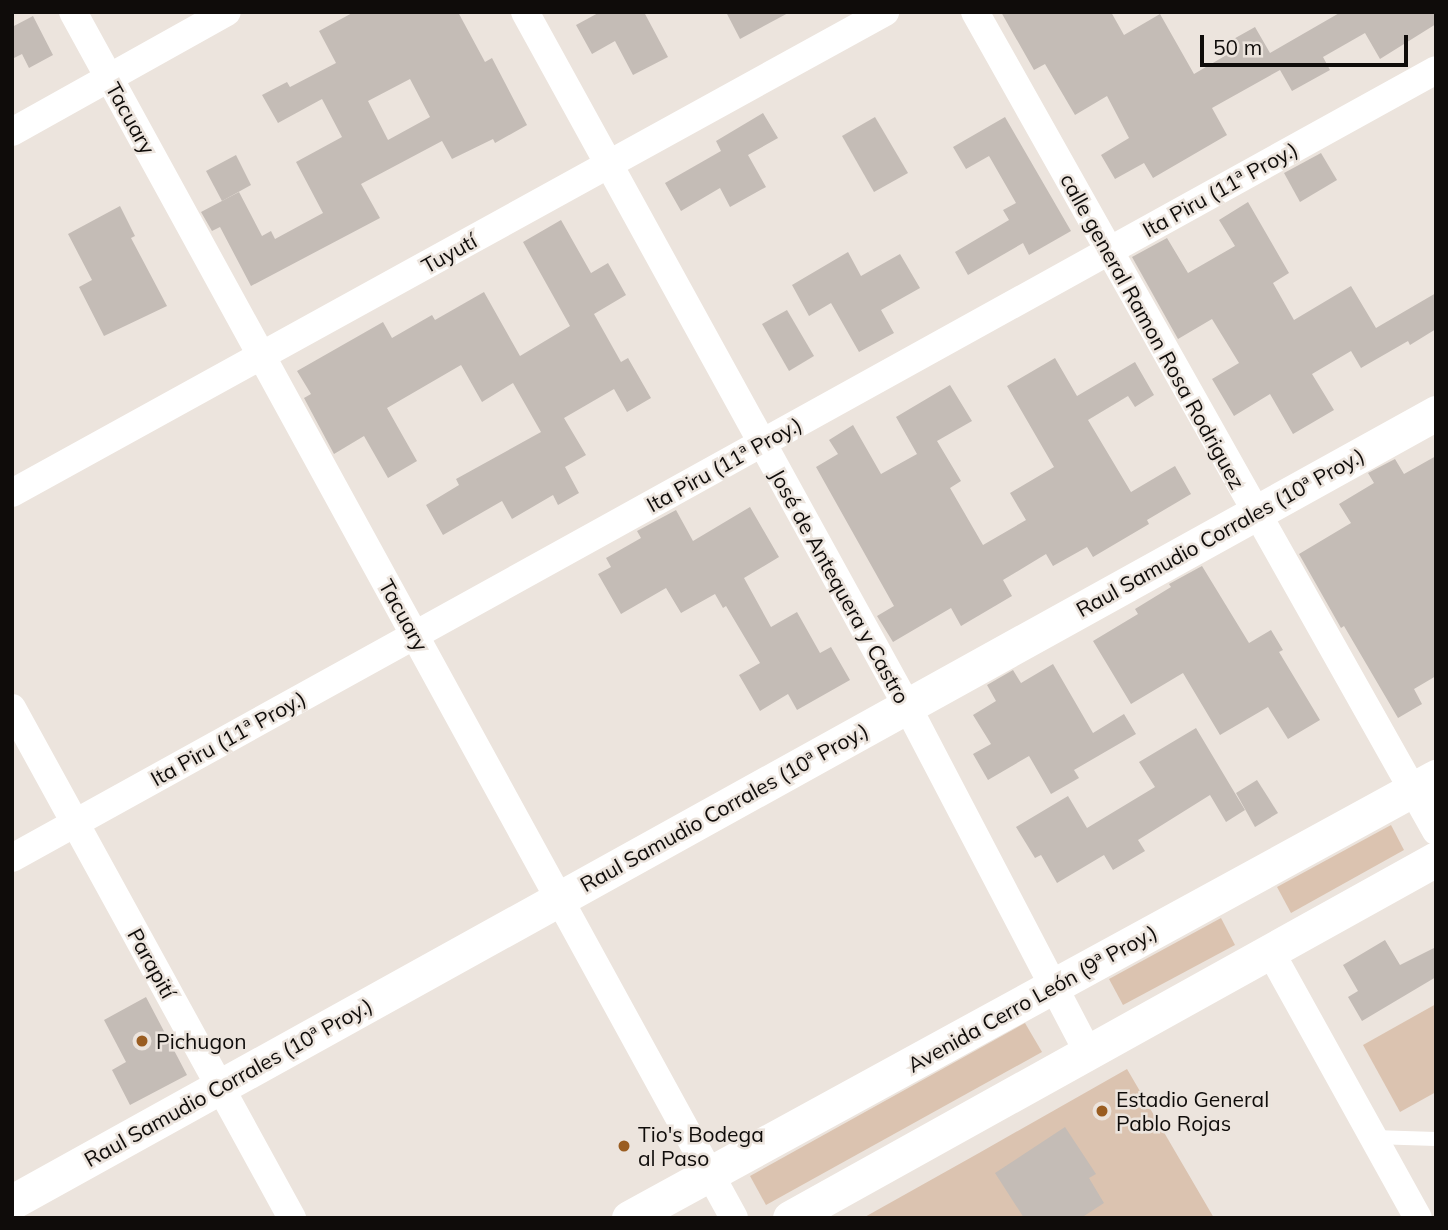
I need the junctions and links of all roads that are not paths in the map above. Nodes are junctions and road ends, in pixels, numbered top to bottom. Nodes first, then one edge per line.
1 (73, 12) edge
2 (227, 12) edge
3 (526, 12) edge
4 (885, 12) edge
5 (975, 12) edge
6 (1436, 70) edge
7 (109, 78) junction
8 (12, 132) edge
9 (609, 165) junction
10 (1108, 251) junction
11 (261, 356) junction
12 (1436, 413) edge
13 (762, 443) junction
14 (12, 493) edge
15 (1255, 513) junction
16 (415, 635) junction
17 (906, 706) junction
18 (12, 708) edge
19 (1424, 784) edge
20 (75, 823) junction
21 (1436, 831) edge
22 (12, 858) edge
23 (1436, 859) edge
24 (559, 898) junction
25 (1270, 951) junction
26 (1054, 986) junction
27 (1088, 1052) junction
28 (220, 1086) junction
29 (1373, 1137) junction
30 (1436, 1139) edge
31 (710, 1173) junction
32 (12, 1202) edge
33 (292, 1218) edge
34 (628, 1218) edge
35 (734, 1218) edge
36 (790, 1218) edge
37 (1418, 1218) edge

1 - 7 street, Tacuary
2 - 7 street
3 - 9 street, José de Antequera y Castro
4 - 9 street, Tuyutí
5 - 10 street, calle general Ramon Rosa Rodriguez
6 - 10 street, Ita Piru (11ª Proy.)
7 - 8 street
7 - 11 street, Tacuary
9 - 11 street, Tuyutí
9 - 13 street, José de Antequera y Castro
10 - 13 street, Ita Piru (11ª Proy.)
10 - 15 street, calle general Ramon Rosa Rodriguez
11 - 14 street, Tuyutí
11 - 16 street, Tacuary
12 - 15 street, Raul Samudio Corrales (10ª Proy.)
13 - 16 street, Ita Piru (11ª Proy.)
13 - 17 street, José de Antequera y Castro
15 - 17 street, Raul Samudio Corrales (10ª Proy.)
15 - 19 street, calle general Ramon Rosa Rodriguez
16 - 20 street, Ita Piru (11ª Proy.)
16 - 24 street, Tacuary
17 - 24 street, Raul Samudio Corrales (10ª Proy.)
17 - 26 street, José de Antequera y Castro
18 - 20 street, Parapití
19 - 21 street, calle general Ramon Rosa Rodriguez
19 - 26 street, Avenida Cerro León (9ª Proy.)
20 - 22 street, Ita Piru (11ª Proy.)
20 - 28 street, Parapití
23 - 25 street
24 - 28 street, Raul Samudio Corrales (10ª Proy.)
24 - 31 street, Tacuary
25 - 27 street
25 - 29 street
26 - 27 street, José de Antequera y Castro
26 - 31 street, Avenida Cerro León (9ª Proy.)
27 - 36 street
28 - 32 street, Raul Samudio Corrales (10ª Proy.)
28 - 33 street, Parapití
29 - 30 lane
29 - 37 street
31 - 34 street, Avenida Cerro León (9ª Proy.)
31 - 35 street, Tacuary

